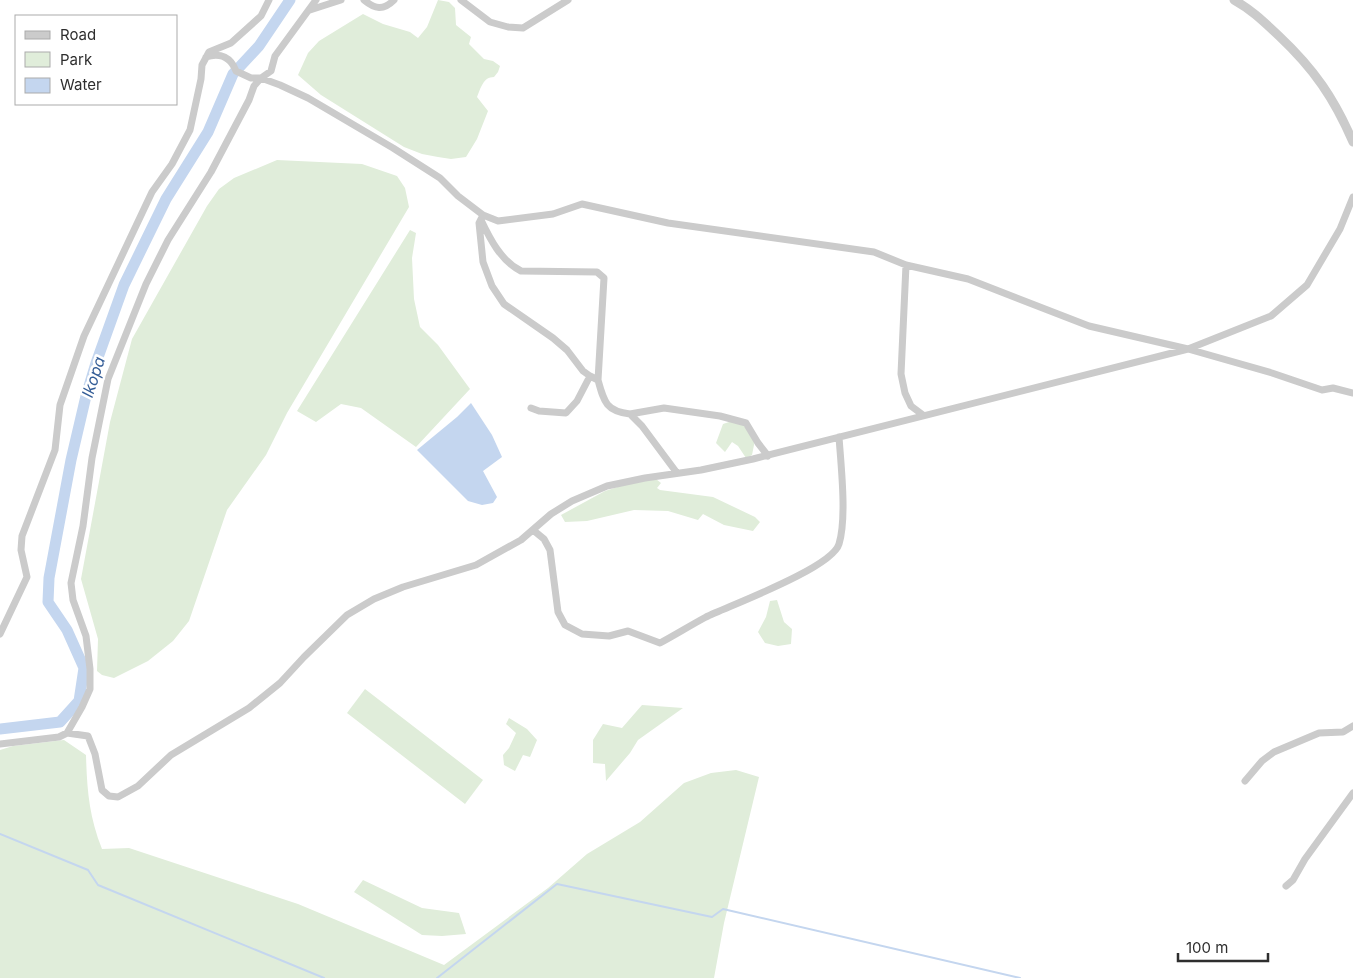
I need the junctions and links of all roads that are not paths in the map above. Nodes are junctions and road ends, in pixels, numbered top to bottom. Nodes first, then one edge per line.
1 (269, 0) edge
2 (316, 0) edge
3 (341, 0) edge
4 (364, 0) edge
5 (394, 0) edge
6 (461, 0) edge
7 (568, 0) edge
8 (1234, 0) edge
9 (310, 10) junction
10 (224, 45) junction
11 (224, 56) junction
12 (206, 57) junction
13 (261, 78) junction
14 (1353, 142) edge
15 (1353, 197) edge
16 (482, 217) junction
17 (906, 265) junction
18 (1188, 349) junction
19 (590, 376) junction
20 (598, 380) junction
21 (1353, 394) edge
22 (531, 408) dead end
23 (630, 414) junction
24 (923, 415) junction
25 (840, 437) junction
26 (768, 456) junction
27 (677, 473) junction
28 (533, 530) junction
29 (0, 634) edge
30 (1353, 726) edge
31 (67, 733) junction
32 (0, 744) edge
33 (1245, 781) dead end
34 (1353, 793) edge
35 (1286, 886) dead end

1 - 10 street
2 - 9 street
3 - 9 street
4 - 5 street
6 - 7 street
8 - 14 street
9 - 13 street
10 - 11 street
10 - 12 street
11 - 12 street
11 - 13 street
12 - 29 street
13 - 16 street
13 - 31 street
15 - 18 street
16 - 17 street
16 - 19 street
16 - 20 street
17 - 18 street
17 - 24 street
18 - 21 street
18 - 24 street
19 - 20 street
19 - 22 street
20 - 23 street
23 - 26 street
23 - 27 street
24 - 25 street
25 - 26 street
25 - 28 street
26 - 27 street
27 - 28 street
28 - 31 street
30 - 33 street
31 - 32 street
34 - 35 street

